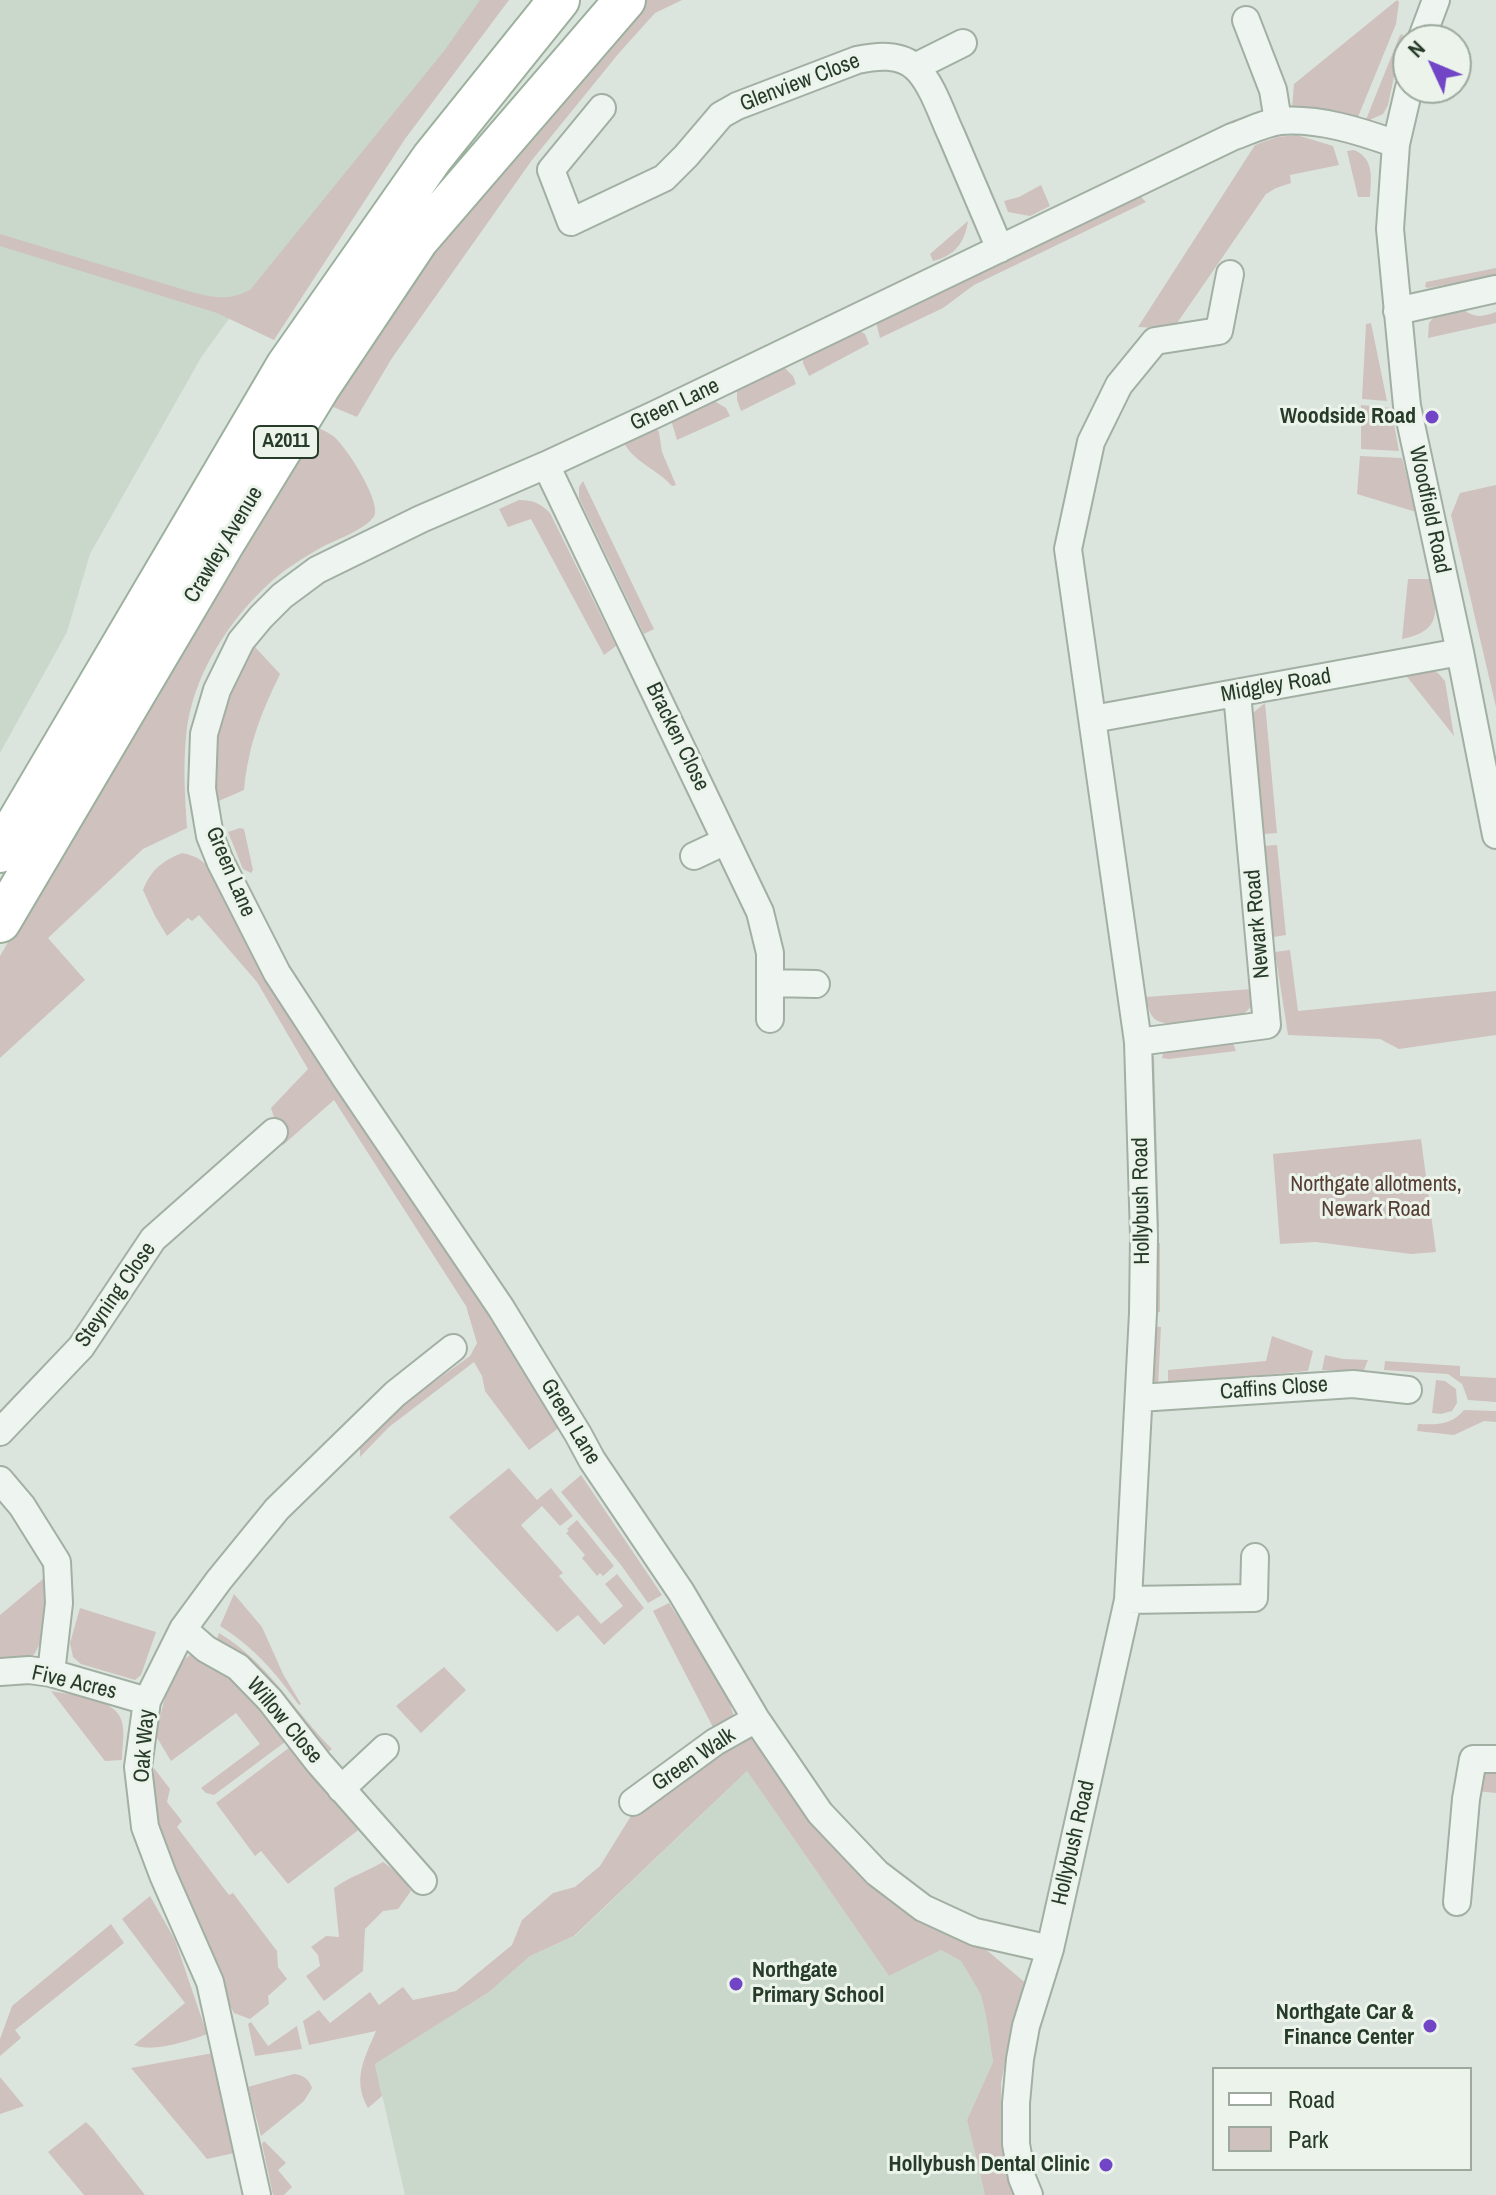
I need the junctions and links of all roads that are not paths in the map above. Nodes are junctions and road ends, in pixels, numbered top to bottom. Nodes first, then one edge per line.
1 (536, 0) edge
2 (559, 0) edge
3 (625, 0) edge
4 (1436, 0) edge
5 (1246, 20) dead end
6 (1427, 24) edge
7 (963, 43) dead end
8 (915, 67) junction
9 (1405, 104) edge
10 (602, 108) dead end
11 (1278, 121) junction
12 (1396, 144) junction
13 (432, 158) junction
14 (1000, 249) junction
15 (1230, 274) dead end
16 (1496, 289) edge
17 (1397, 311) junction
18 (546, 465) junction
19 (1460, 652) junction
20 (1237, 693) junction
21 (1093, 719) junction
22 (1496, 835) edge
23 (726, 841) junction
24 (0, 852) edge
25 (694, 856) dead end
26 (0, 922) edge
27 (770, 983) junction
28 (816, 984) dead end
29 (770, 1019) dead end
30 (1138, 1042) junction
31 (274, 1132) dead end
32 (453, 1348) dead end
33 (1408, 1390) dead end
34 (1139, 1398) junction
35 (0, 1432) edge
36 (0, 1480) edge
37 (1255, 1557) dead end
38 (1128, 1600) junction
39 (183, 1629) junction
40 (0, 1672) edge
41 (51, 1673) junction
42 (147, 1701) junction
43 (756, 1719) junction
44 (385, 1748) dead end
45 (1496, 1759) edge
46 (341, 1789) junction
47 (633, 1802) dead end
48 (423, 1881) dead end
49 (1457, 1902) dead end
50 (1050, 1949) junction
51 (257, 2195) edge
52 (1029, 2195) edge

1 - 13 street
2 - 13 main road, Crawley Avenue / A2011
3 - 26 main road, Crawley Avenue / A2011
4 - 6 street
5 - 11 street
7 - 8 street
8 - 10 street, Glenview Close
8 - 14 street
9 - 12 street, Woodfield Road
11 - 12 street, Green Lane
11 - 14 street, Green Lane
12 - 17 street, Woodfield Road
13 - 24 main road, Crawley Avenue / A2011
14 - 18 street, Green Lane
15 - 21 street, Hollybush Road
16 - 17 street
17 - 19 street, Woodfield Road
18 - 23 street, Bracken Close
18 - 43 street, Green Lane
19 - 20 street, Midgley Road
19 - 22 street, Woodfield Road
20 - 21 street, Midgley Road
20 - 30 street, Newark Road
21 - 30 street, Hollybush Road
23 - 25 street
23 - 27 street, Bracken Close
27 - 28 street
27 - 29 street, Bracken Close
30 - 34 street, Hollybush Road
31 - 35 street, Steyning Close
32 - 39 street, Oak Way
33 - 34 street, Caffins Close
34 - 38 street, Hollybush Road
36 - 41 street
37 - 38 street
38 - 50 street, Hollybush Road
39 - 42 street, Oak Way
39 - 46 street, Willow Close
40 - 41 street, Five Acres
41 - 42 street, Five Acres
42 - 51 street, Oak Way
43 - 47 street, Green Walk
43 - 50 street, Green Lane
44 - 46 street
45 - 49 street
46 - 48 street, Willow Close
50 - 52 street, Hollybush Road

